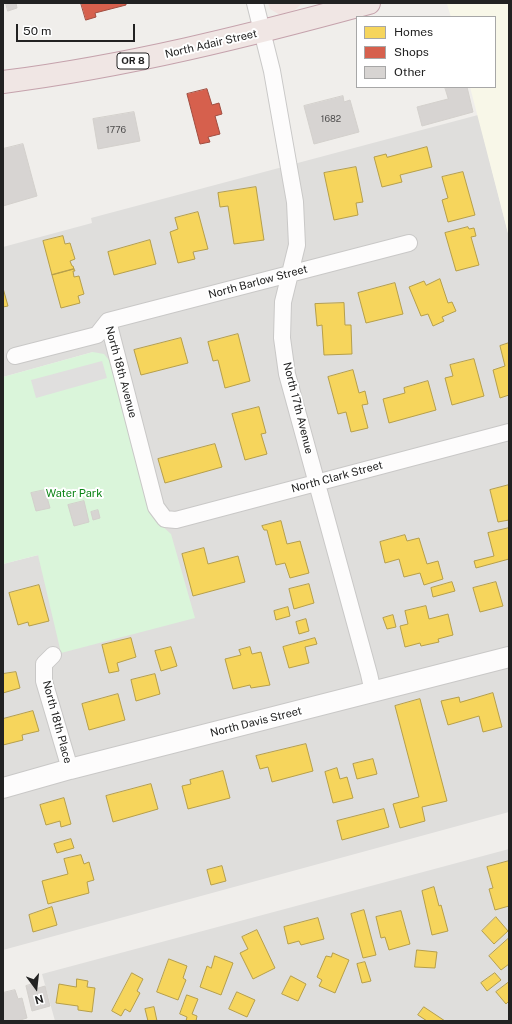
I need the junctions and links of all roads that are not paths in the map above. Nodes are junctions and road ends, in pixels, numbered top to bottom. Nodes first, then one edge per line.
1 (255, 3) edge
2 (369, 3) edge
3 (262, 32) junction
4 (3, 82) edge
5 (409, 243) dead end
6 (292, 273) junction
7 (108, 321) junction
8 (15, 356) dead end
9 (509, 432) edge
10 (317, 482) junction
11 (165, 519) joint
12 (53, 655) dead end
13 (509, 657) edge
14 (373, 692) junction
15 (70, 769) junction
16 (3, 788) edge

1 - 3 street, North 17th Avenue
2 - 3 highway, North Adair Street / OR 8
3 - 4 highway, North Adair Street / OR 8
3 - 6 street, North 17th Avenue
5 - 6 street, North Barlow Street
6 - 7 street, North Barlow Street
6 - 10 street, North 17th Avenue
7 - 8 street, North 18th Avenue
7 - 11 street, North 18th Avenue
9 - 10 street, North Clark Street
10 - 11 street, North Clark Street
10 - 14 street, North 17th Avenue
12 - 15 street, North 18th Place
13 - 14 street, North Davis Street
14 - 15 street, North Davis Street
15 - 16 street, North Davis Street

